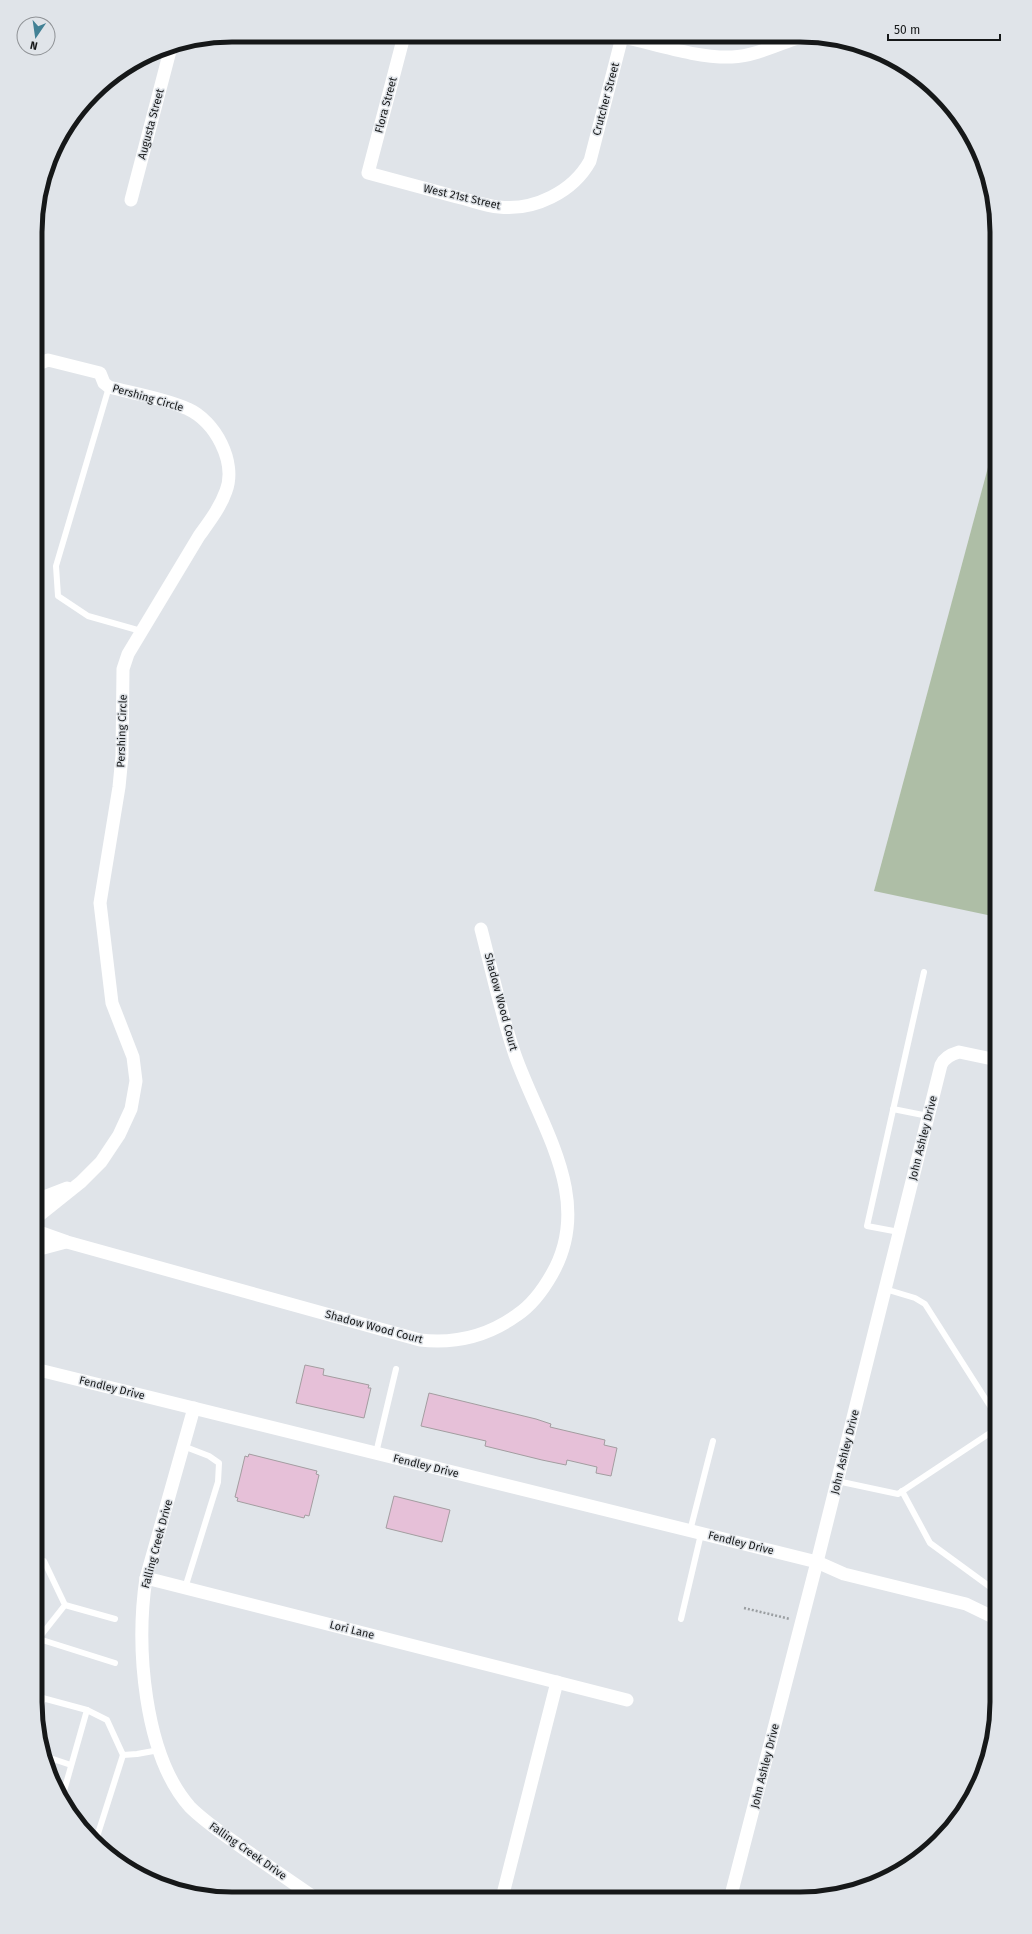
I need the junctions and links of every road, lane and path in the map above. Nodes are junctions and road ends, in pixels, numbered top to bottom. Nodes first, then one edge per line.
1 (402, 42) edge
2 (622, 42) edge
3 (645, 42) edge
4 (786, 42) edge
5 (170, 52) edge
6 (590, 161) joint
7 (368, 173) joint
8 (131, 200) dead end
9 (42, 362) edge
10 (108, 387) junction
11 (141, 631) junction
12 (481, 929) dead end
13 (924, 972) dead end
14 (990, 1059) edge
15 (893, 1109) junction
16 (928, 1116) junction
17 (81, 1182) junction
18 (42, 1198) edge
19 (42, 1213) edge
20 (899, 1232) junction
21 (42, 1233) edge
22 (67, 1242) junction
23 (42, 1248) edge
24 (885, 1289) junction
25 (396, 1369) dead end
26 (42, 1371) edge
27 (990, 1406) edge
28 (194, 1408) junction
29 (990, 1432) edge
30 (713, 1442) dead end
31 (183, 1446) junction
32 (376, 1453) junction
33 (837, 1481) junction
34 (902, 1491) junction
35 (695, 1532) junction
36 (42, 1560) edge
37 (817, 1562) junction
38 (146, 1578) junction
39 (990, 1587) edge
40 (185, 1588) junction
41 (65, 1605) junction
42 (744, 1608) dead end
43 (990, 1616) edge
44 (115, 1619) dead end
45 (681, 1619) dead end
46 (802, 1622) junction
47 (42, 1631) edge
48 (42, 1640) edge
49 (115, 1663) dead end
50 (557, 1682) junction
51 (44, 1699) joint
52 (627, 1700) dead end
53 (42, 1705) edge
54 (87, 1710) junction
55 (159, 1750) junction
56 (123, 1755) junction
57 (50, 1758) edge
58 (71, 1765) junction
59 (64, 1790) edge
60 (97, 1835) edge
61 (306, 1892) edge
62 (504, 1892) edge
63 (732, 1892) edge

1 - 7 street, Flora Street
2 - 6 street, Crutcher Street
3 - 4 street
5 - 8 street, Augusta Street
6 - 7 street, West 21st Street
9 - 10 street, Pershing Circle
10 - 11 lane
10 - 11 street, Pershing Circle
11 - 17 street, Pershing Circle
12 - 22 street, Shadow Wood Court
13 - 15 lane
14 - 16 street, John Ashley Drive
15 - 16 lane
15 - 20 lane
16 - 20 street, John Ashley Drive
17 - 18 street
17 - 19 street, Pershing Circle
20 - 24 street, John Ashley Drive
21 - 22 street, Shadow Wood Court
22 - 23 street
24 - 27 lane
24 - 33 street, John Ashley Drive
25 - 32 lane
26 - 28 street, Fendley Drive
28 - 31 street, Falling Creek Drive
28 - 32 street, Fendley Drive
29 - 34 lane
30 - 35 lane
31 - 38 street, Falling Creek Drive
31 - 40 lane
32 - 35 street, Fendley Drive
33 - 34 lane
33 - 37 street, John Ashley Drive
34 - 39 lane
35 - 37 street, Fendley Drive
35 - 45 lane
36 - 41 lane
37 - 43 street, Fendley Drive
37 - 46 street, John Ashley Drive
38 - 40 street, Lori Lane
38 - 55 street, Falling Creek Drive
40 - 50 street, Lori Lane
41 - 44 lane
41 - 47 lane
42 - 46 path
46 - 63 street, John Ashley Drive
48 - 49 lane
50 - 52 street, Lori Lane
50 - 62 street
51 - 53 lane
51 - 54 lane
54 - 56 lane
54 - 58 lane
55 - 56 lane
55 - 61 street, Falling Creek Drive
56 - 60 lane
57 - 58 lane
58 - 59 lane

